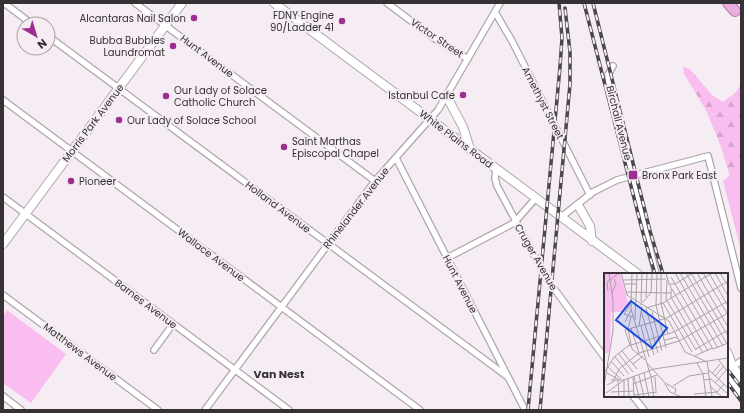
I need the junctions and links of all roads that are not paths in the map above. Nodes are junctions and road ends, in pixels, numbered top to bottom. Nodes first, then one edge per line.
1 (4, 3) edge
2 (135, 3) edge
3 (182, 3) edge
4 (274, 3) edge
5 (387, 3) edge
6 (500, 3) edge
7 (728, 3) edge
8 (735, 11) dead end
9 (495, 12) junction
10 (21, 16) edge
11 (166, 26) junction
12 (56, 42) edge
13 (468, 59) junction
14 (613, 66) dead end
15 (118, 89) junction
16 (446, 96) junction
17 (3, 100) edge
18 (430, 120) junction
19 (470, 149) junction
20 (72, 151) junction
21 (396, 158) junction
22 (496, 169) junction
23 (632, 176) junction
24 (375, 181) junction
25 (590, 194) junction
26 (3, 197) edge
27 (535, 199) junction
28 (578, 204) junction
29 (25, 214) junction
30 (560, 218) junction
31 (516, 222) junction
32 (592, 241) junction
33 (3, 244) edge
34 (328, 244) junction
35 (447, 258) junction
36 (637, 273) edge
37 (656, 273) edge
38 (741, 288) edge
39 (3, 295) edge
40 (281, 307) junction
41 (173, 324) junction
42 (154, 350) dead end
43 (604, 357) edge
44 (741, 361) edge
45 (730, 365) edge
46 (234, 370) junction
47 (508, 377) junction
48 (728, 377) edge
49 (741, 378) edge
50 (741, 395) edge
51 (3, 396) edge
52 (634, 397) edge
53 (21, 410) edge
54 (158, 410) edge
55 (205, 410) edge
56 (289, 410) edge
57 (420, 410) edge
58 (525, 410) edge
59 (644, 410) edge

1 - 10 street
2 - 11 street, Hunt Avenue
3 - 11 main road, Morris Park Avenue
4 - 18 main road, White Plains Road
5 - 13 street, Victor Street
6 - 9 street, Rhinelander Avenue
7 - 8 highway
9 - 13 street, Rhinelander Avenue
9 - 25 street, Amethyst Street
11 - 15 main road, Morris Park Avenue
11 - 24 street, Hunt Avenue
12 - 15 street, Holland Avenue
13 - 16 street, Rhinelander Avenue
14 - 23 street, Birchall Avenue
15 - 20 main road, Morris Park Avenue
15 - 34 street, Holland Avenue
16 - 18 street, Rhinelander Avenue
16 - 19 main road
17 - 20 street, Wallace Avenue
18 - 19 main road, White Plains Road
18 - 21 street, Rhinelander Avenue
19 - 22 main road, White Plains Road
20 - 29 main road, Morris Park Avenue
20 - 40 street, Wallace Avenue
21 - 24 street, Rhinelander Avenue
21 - 35 street, Hunt Avenue
22 - 27 main road, White Plains Road
22 - 31 street, Cruger Avenue
23 - 25 street
23 - 37 street, Birchall Avenue
23 - 38 street
24 - 34 street, Rhinelander Avenue
25 - 28 street
26 - 29 street, Barnes Avenue
27 - 30 main road, White Plains Road
27 - 31 street
28 - 30 street
28 - 32 main road
29 - 33 main road, Morris Park Avenue
29 - 41 street, Barnes Avenue
30 - 32 main road, White Plains Road
31 - 35 street
31 - 43 street, Cruger Avenue
32 - 36 main road, White Plains Road
34 - 40 street, Rhinelander Avenue
34 - 47 street, Holland Avenue
35 - 47 street, Hunt Avenue
39 - 54 street, Matthews Avenue
40 - 46 street, Rhinelander Avenue
40 - 57 street, Wallace Avenue
41 - 42 street
41 - 46 street, Barnes Avenue
44 - 45 street
45 - 49 main road
46 - 55 street, Rhinelander Avenue
46 - 56 street, Barnes Avenue
47 - 58 street, Hunt Avenue
48 - 50 main road
51 - 53 street
52 - 59 street

